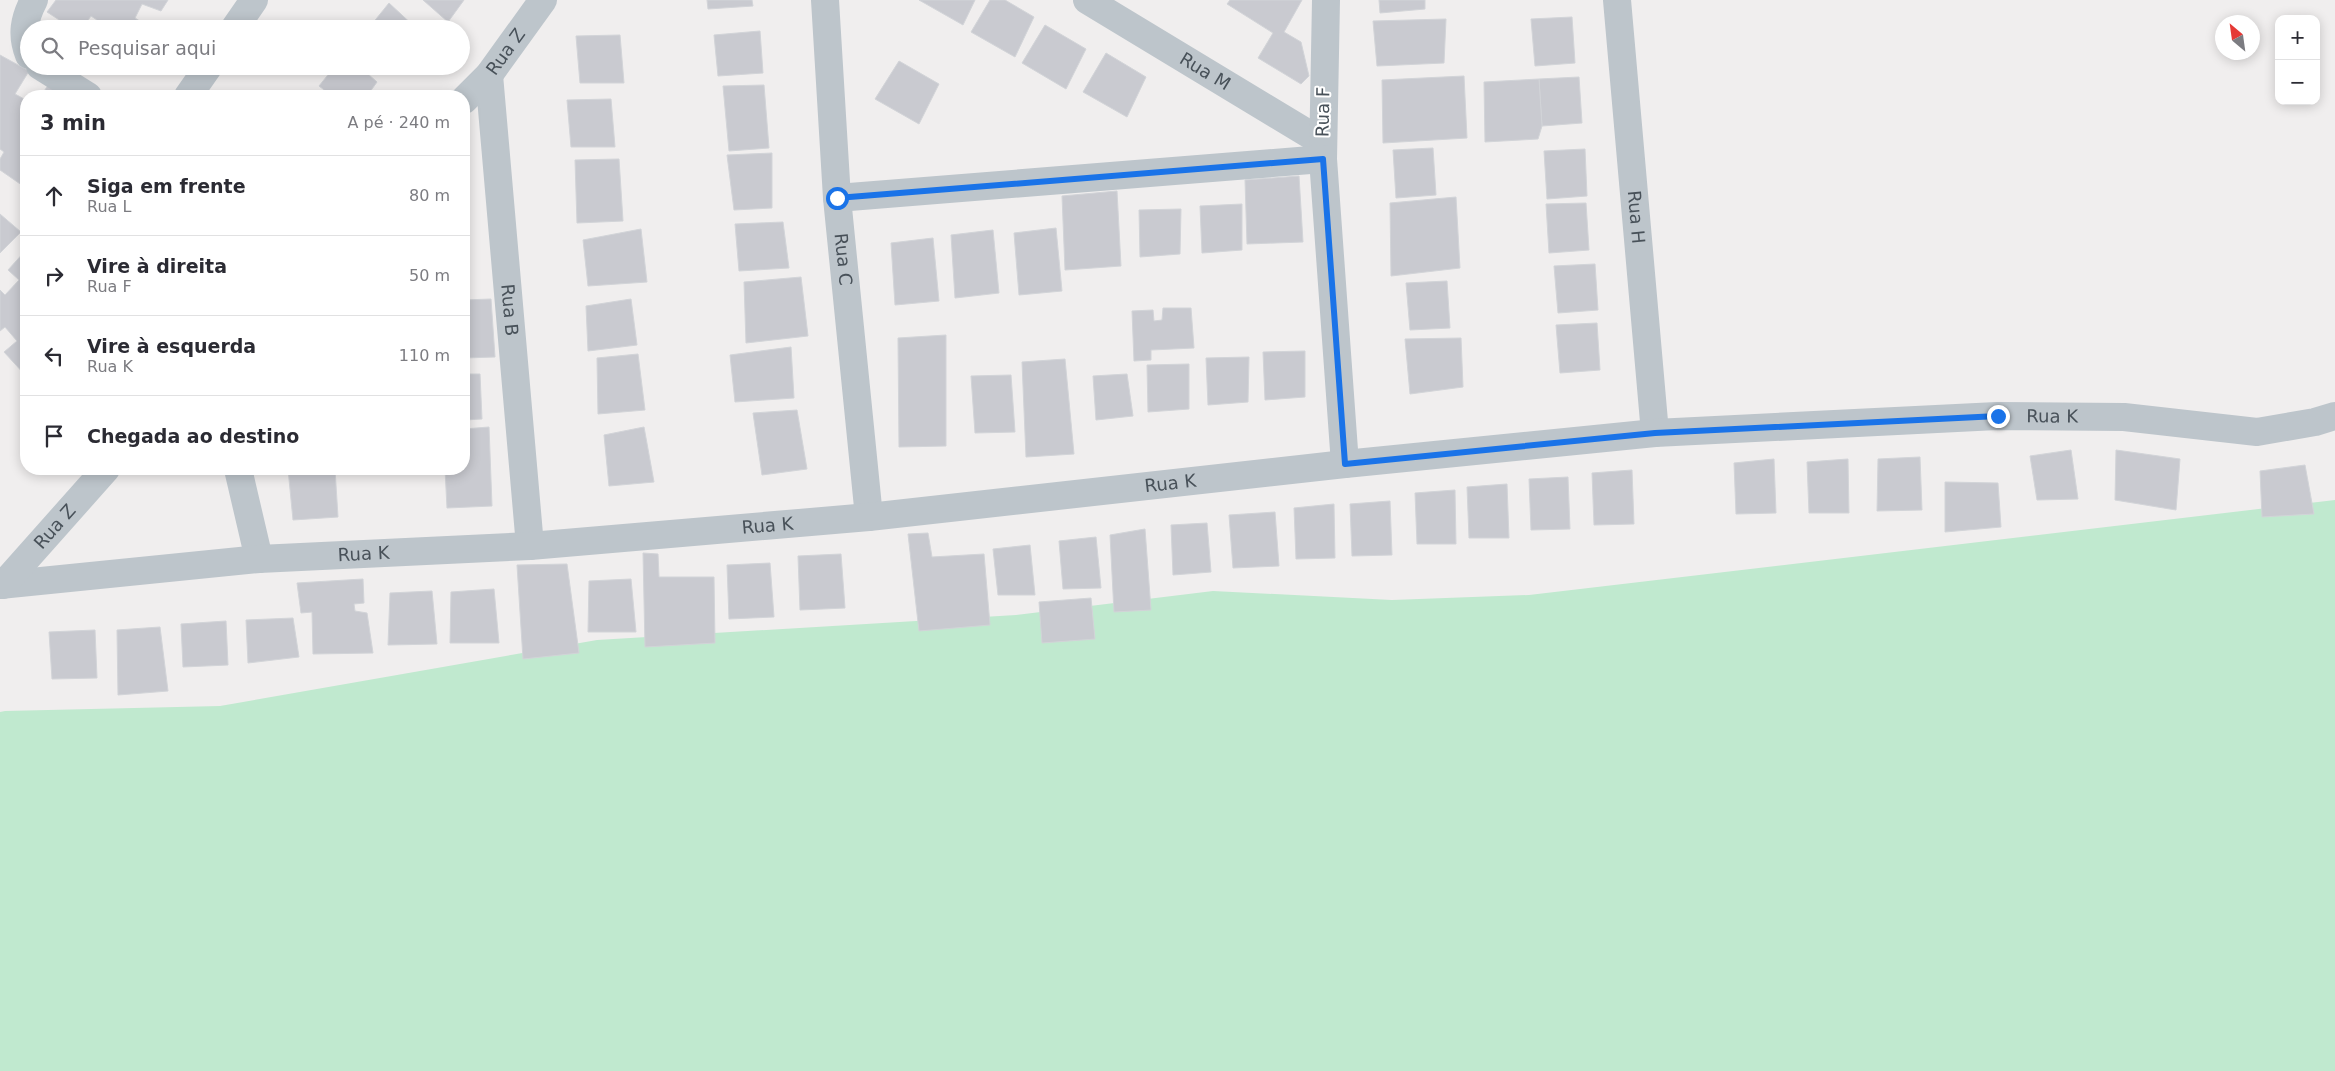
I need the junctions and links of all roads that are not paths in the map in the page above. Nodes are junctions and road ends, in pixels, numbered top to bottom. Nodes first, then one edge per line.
1 (34, 0) edge
2 (254, 0) edge
3 (543, 0) edge
4 (826, 0) edge
5 (1087, 0) edge
6 (1326, 0) edge
7 (1617, 0) edge
8 (26, 20) edge
9 (240, 20) edge
10 (54, 75) edge
11 (203, 75) edge
12 (490, 75) junction
13 (78, 90) edge
14 (192, 90) edge
15 (470, 94) edge
16 (1323, 151) junction
17 (837, 198) junction
18 (2335, 416) edge
19 (1655, 433) junction
20 (1345, 464) junction
21 (101, 475) edge
22 (239, 475) edge
23 (869, 517) junction
24 (530, 546) junction
25 (260, 558) junction
26 (2, 585) edge

1 - 8 street
2 - 9 street
3 - 12 street, Rua Z
4 - 17 street, Rua C
5 - 16 street, Rua M
6 - 16 street, Rua F
7 - 19 street, Rua H
10 - 13 street
11 - 14 street
12 - 15 street, Rua Z
12 - 24 street, Rua B
16 - 17 street
16 - 20 street, Rua F
17 - 23 street, Rua C
18 - 19 street, Rua K
19 - 20 street, Rua K
20 - 23 street, Rua K
21 - 26 street, Rua Z
22 - 25 street
23 - 24 street, Rua K
24 - 25 street, Rua K
25 - 26 street, Rua K

